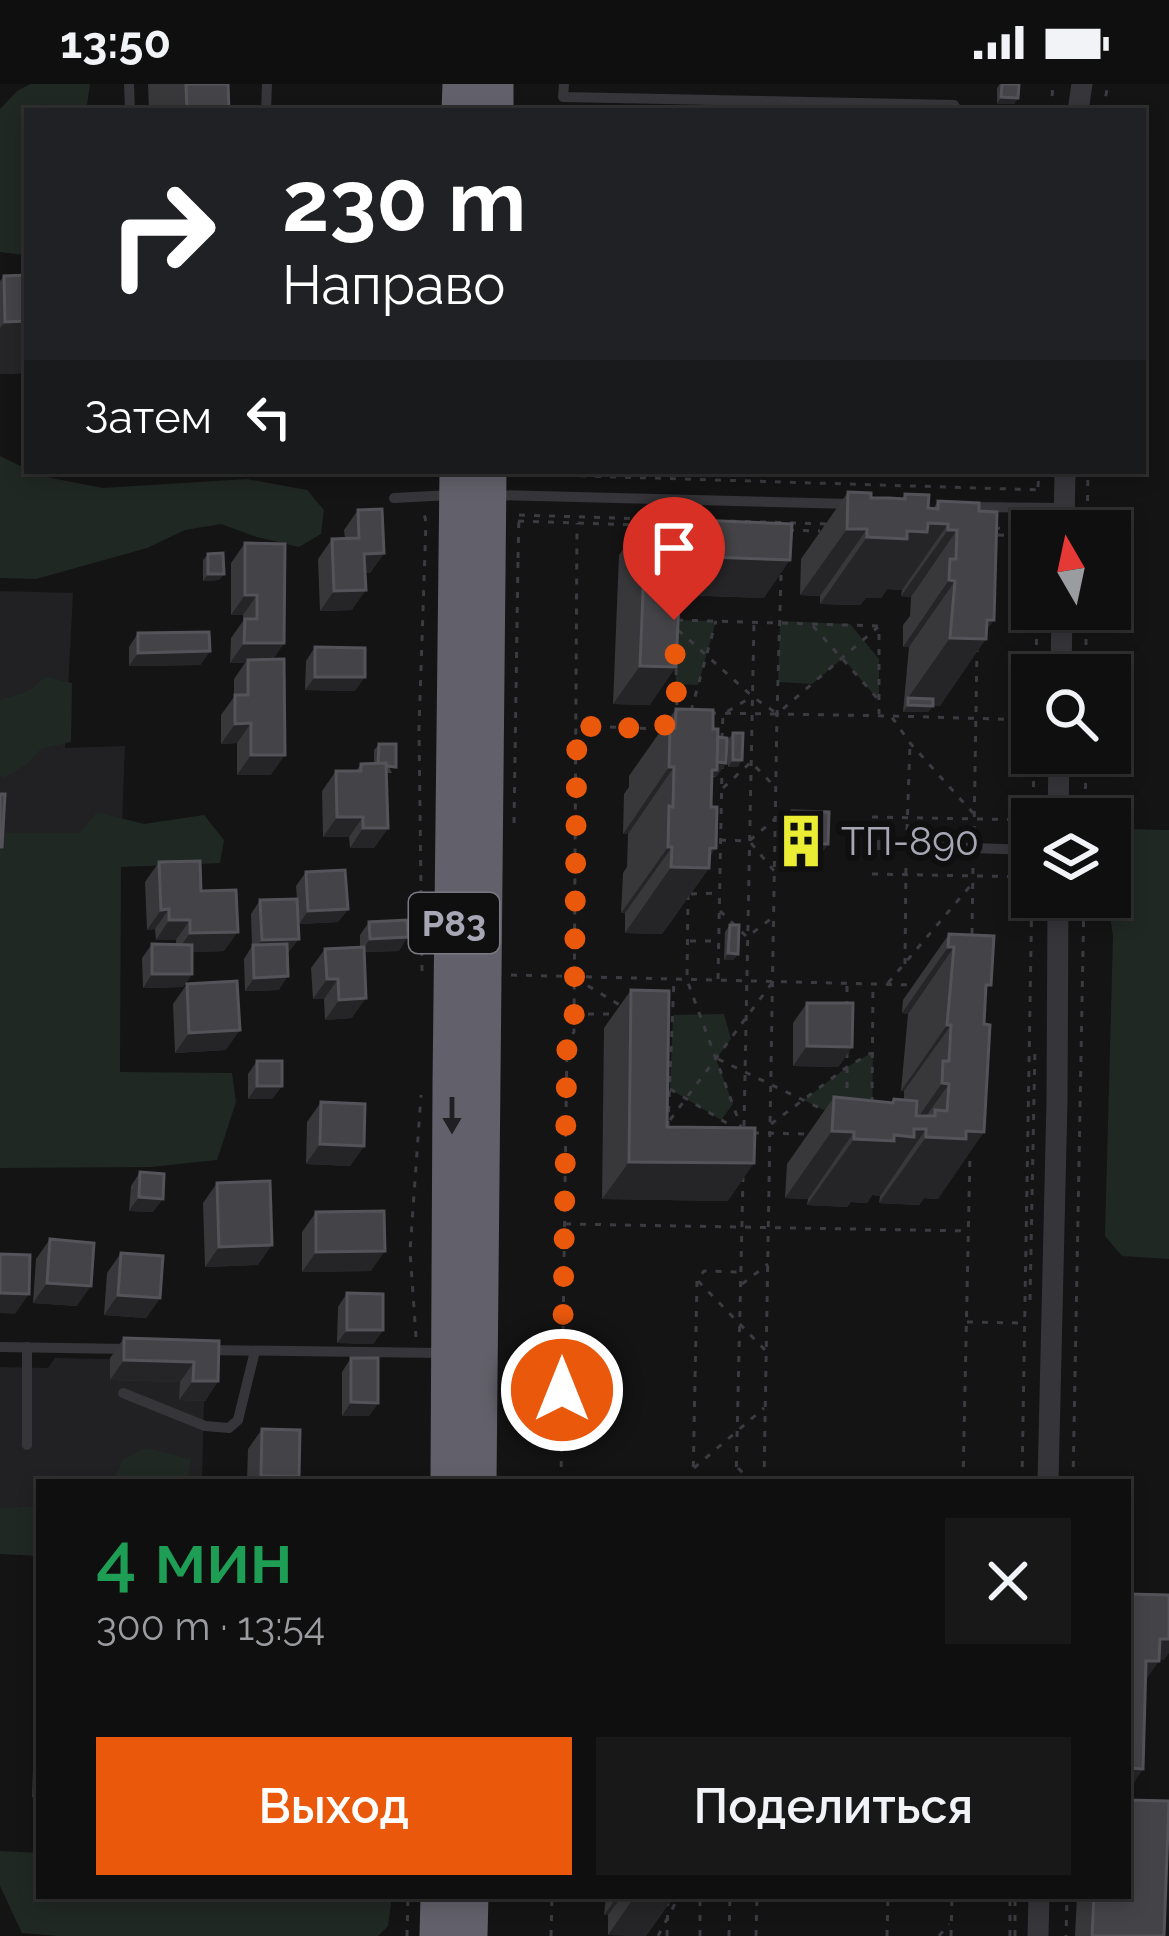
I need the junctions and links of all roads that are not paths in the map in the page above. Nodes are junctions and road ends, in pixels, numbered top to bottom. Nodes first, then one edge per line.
1 (563, 84) edge
2 (956, 108) edge
3 (1065, 474) edge
4 (489, 489) edge
5 (394, 498) dead end
6 (875, 505) edge
7 (945, 506) edge
8 (1064, 510) edge
9 (1011, 514) edge
10 (879, 845) dead end
11 (1011, 849) edge
12 (1058, 918) edge
13 (0, 1347) edge
14 (27, 1347) junction
15 (141, 1349) edge
16 (187, 1350) edge
17 (255, 1351) junction
18 (434, 1353) junction
19 (123, 1393) dead end
20 (28, 1445) dead end
21 (450, 1479) edge
22 (477, 1479) edge
23 (1048, 1479) edge
24 (440, 1899) edge
25 (469, 1899) edge
26 (1047, 1899) edge
27 (439, 1936) edge
28 (468, 1936) edge
29 (1038, 1936) edge

1 - 2 lane
3 - 8 street
4 - 5 lane
4 - 6 lane
4 -> 18 highway, Р83
4 - 22 highway, Р83
7 - 9 lane
10 - 11 lane
12 - 23 street
13 - 14 lane
14 - 15 lane
14 - 20 lane
16 - 17 lane
17 - 18 lane
17 - 19 lane
18 - 21 highway, Р83
24 - 27 highway
25 - 28 highway
26 - 29 street

